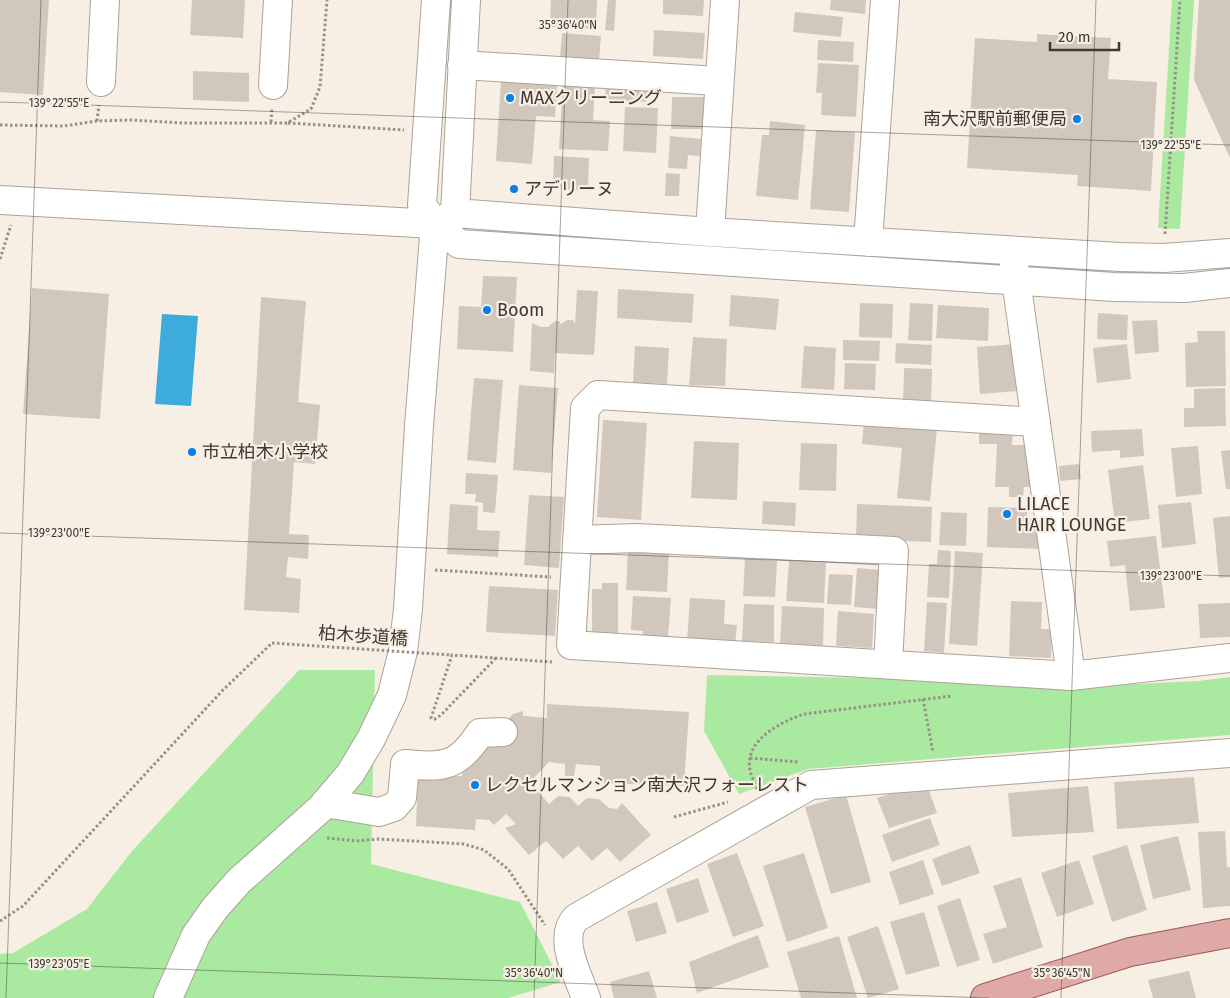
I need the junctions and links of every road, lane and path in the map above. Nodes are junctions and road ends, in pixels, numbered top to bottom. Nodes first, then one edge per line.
1 (105, 0) edge
2 (278, 0) edge
3 (327, 0) edge
4 (436, 0) edge
5 (466, 0) edge
6 (725, 0) edge
7 (885, 0) edge
8 (1180, 0) edge
9 (462, 65) junction
10 (718, 81) junction
11 (101, 82) dead end
12 (273, 85) dead end
13 (287, 123) junction
14 (0, 125) edge
15 (405, 130) dead end
16 (6, 211) edge
17 (445, 219) junction
18 (710, 232) junction
19 (1164, 236) dead end
20 (868, 242) junction
21 (1012, 251) junction
22 (1230, 253) edge
23 (0, 259) edge
24 (1016, 281) junction
25 (1230, 283) edge
26 (1036, 422) junction
27 (576, 540) junction
28 (433, 569) dead end
29 (574, 579) junction
30 (571, 645) junction
31 (452, 655) junction
32 (496, 658) junction
33 (1230, 658) edge
34 (888, 664) junction
35 (1071, 676) junction
36 (503, 732) dead end
37 (364, 750) junction
38 (1230, 753) edge
39 (750, 758) dead end
40 (405, 764) junction
41 (938, 775) junction
42 (735, 800) dead end
43 (325, 803) junction
44 (674, 817) dead end
45 (322, 837) dead end
46 (0, 922) edge
47 (547, 928) dead end
48 (1230, 933) edge
49 (168, 998) edge
50 (586, 998) edge
51 (985, 998) edge

1 - 11 street
2 - 12 street
3 - 13 path
4 - 17 street
5 - 9 street
6 - 10 street
7 - 20 street
8 - 19 path
9 - 10 street
9 - 17 street
10 - 18 street
13 - 14 path
13 - 15 path
16 - 17 street
16 - 23 path
17 - 18 street
17 - 24 street
17 - 37 street
18 - 20 street
20 - 21 street
21 - 22 street
21 - 24 street
24 - 25 street
24 - 26 street
26 - 27 street
26 - 35 street
27 - 29 street
27 - 34 street
28 - 29 path
29 - 30 street
30 - 32 path, 柏木歩道橋
30 - 34 street
31 - 32 path, 柏木歩道橋
31 - 32 path
31 - 46 path, 柏木歩道橋, bridge
33 - 35 street
34 - 35 street
36 - 40 street
37 - 40 street
37 - 43 street
38 - 41 street
39 - 41 path
40 - 43 street
41 - 50 street
42 - 44 path
43 - 49 street
45 - 47 path
48 - 51 main road

